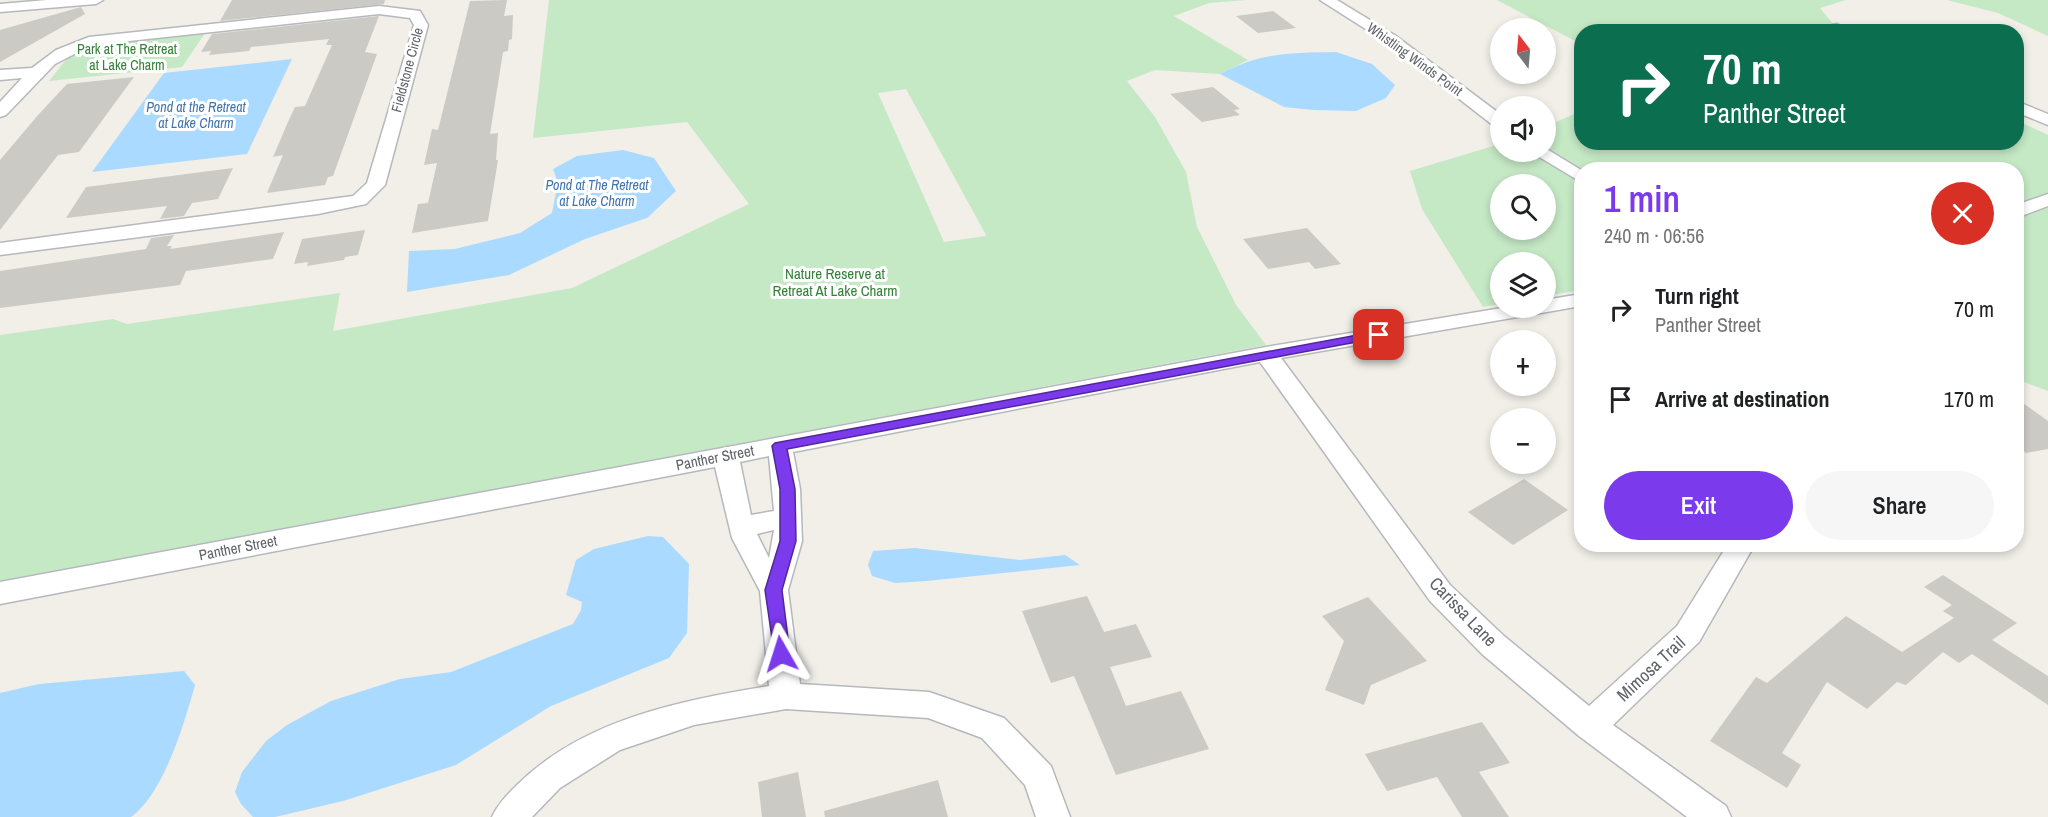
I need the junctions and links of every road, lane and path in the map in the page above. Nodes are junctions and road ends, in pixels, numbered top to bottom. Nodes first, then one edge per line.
1 (96, 0) edge
2 (1327, 0) edge
3 (0, 8) edge
4 (0, 75) edge
5 (31, 76) junction
6 (0, 84) edge
7 (2024, 110) edge
8 (0, 112) edge
9 (1490, 114) edge
10 (2048, 120) edge
11 (1556, 162) edge
12 (1574, 173) edge
13 (2048, 200) edge
14 (2024, 209) edge
15 (0, 249) edge
16 (1574, 301) edge
17 (1556, 304) edge
18 (1490, 316) edge
19 (1266, 354) junction
20 (780, 446) junction
21 (726, 456) junction
22 (788, 518) junction
23 (742, 527) junction
24 (1737, 552) edge
25 (774, 590) junction
26 (0, 593) edge
27 (786, 696) junction
28 (1590, 726) junction
29 (509, 817) edge
30 (1053, 817) edge
31 (1714, 817) edge

1 - 3 street
2 - 9 street, Whistling Winds Point
4 - 5 street
5 - 6 street
5 - 8 street, Fieldstone Circle
5 - 15 street, Fieldstone Circle
7 - 10 street
11 - 12 street
13 - 14 street
16 - 17 street
18 - 19 street, Panther Street
19 - 20 street, Panther Street
19 - 28 street, Carissa Lane
20 - 21 street, Panther Street
20 - 22 street
21 - 23 street
21 - 26 street, Panther Street
22 - 23 street
22 - 25 street
23 - 25 street
24 - 28 street, Mimosa Trail
25 - 27 street
27 - 29 street
27 - 30 street
28 - 31 street, Carissa Lane

